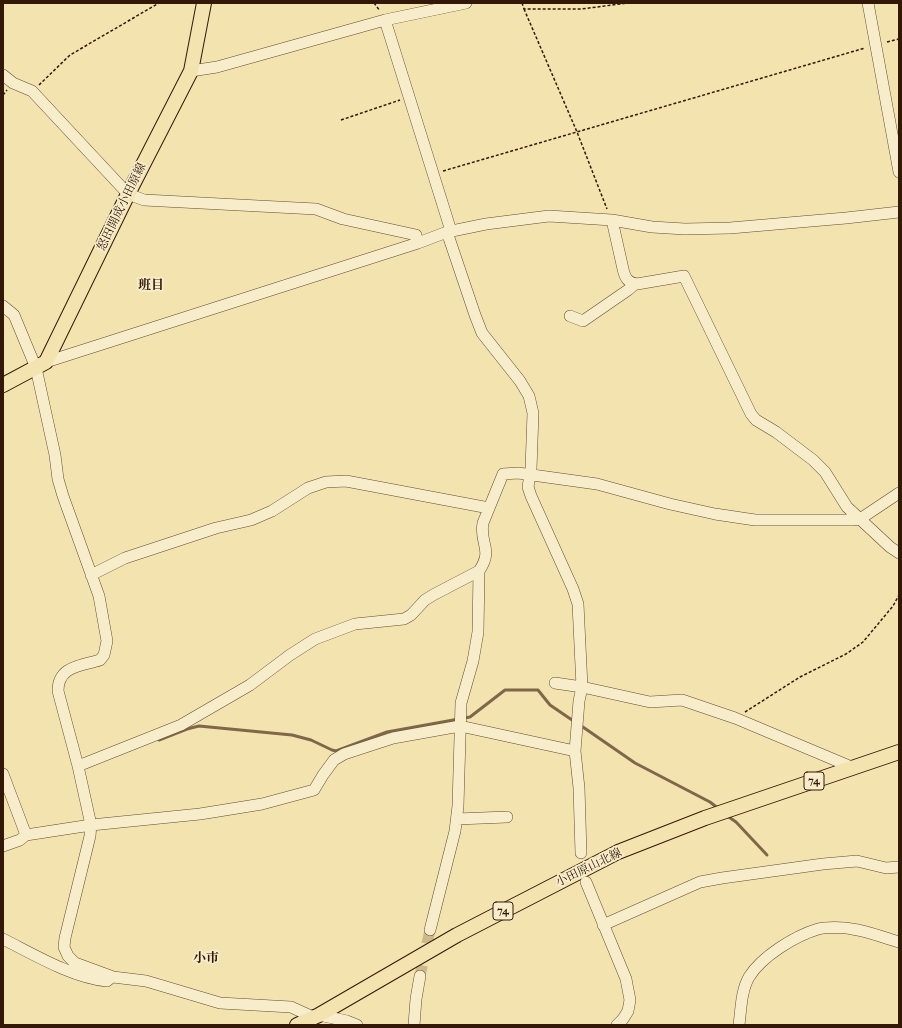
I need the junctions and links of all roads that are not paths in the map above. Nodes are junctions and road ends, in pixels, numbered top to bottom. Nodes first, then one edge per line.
1 (204, 3) edge
2 (466, 3) edge
3 (868, 3) edge
4 (385, 20) junction
5 (191, 71) junction
6 (3, 75) edge
7 (899, 172) edge
8 (128, 194) junction
9 (899, 212) edge
10 (612, 220) junction
11 (449, 231) junction
12 (418, 243) junction
13 (635, 284) junction
14 (3, 306) edge
15 (570, 316) dead end
16 (41, 365) junction
17 (3, 384) edge
18 (530, 474) junction
19 (899, 493) edge
20 (489, 508) junction
21 (860, 519) junction
22 (899, 553) edge
23 (479, 571) junction
24 (91, 575) junction
25 (555, 683) dead end
26 (582, 686) junction
27 (460, 726) junction
28 (575, 751) junction
29 (899, 752) edge
30 (78, 766) junction
31 (854, 768) junction
32 (3, 774) edge
33 (507, 818) dead end
34 (457, 819) junction
35 (90, 825) junction
36 (26, 835) junction
37 (3, 846) edge
38 (581, 853) dead end
39 (899, 867) edge
40 (586, 882) dead end
41 (603, 925) junction
42 (430, 930) tunnel mouth
43 (3, 939) edge
44 (899, 942) edge
45 (420, 976) tunnel mouth
46 (113, 977) junction
47 (316, 1016) junction
48 (297, 1025) edge
49 (334, 1025) edge
50 (357, 1025) edge
51 (414, 1025) edge
52 (617, 1025) edge
53 (739, 1025) edge

1 - 5 main road, 怒田開成小田原線
2 - 4 street
3 - 7 street
4 - 5 street
4 - 11 street
5 - 8 main road, 怒田開成小田原線
6 - 8 street
8 - 12 street
8 - 16 main road, 怒田開成小田原線
9 - 10 street
10 - 11 street
10 - 13 street
11 - 12 street
11 - 18 street
12 - 16 street
13 - 15 street
13 - 21 street
14 - 16 street
16 - 17 main road
16 - 24 street
18 - 20 street
18 - 21 street
18 - 26 street
19 - 21 street
20 - 23 street
20 - 24 street
21 - 22 street
23 - 27 street
23 - 30 street
24 - 30 street
25 - 26 street
26 - 28 street
26 - 31 street
27 - 28 street
27 - 34 street
27 - 35 street
28 - 38 street
29 - 31 main road, 小田原山北線 / 74
30 - 35 street
31 - 47 main road, 小田原山北線 / 74
32 - 36 street
33 - 34 street
34 - 42 street
35 - 36 street
35 - 46 street
36 - 37 street
39 - 41 street
40 - 41 street
41 - 52 street
43 - 46 street
44 - 53 street
45 - 51 street
46 - 47 street
47 - 48 main road, 小田原山北線 / 74
47 - 49 street
47 - 50 street

